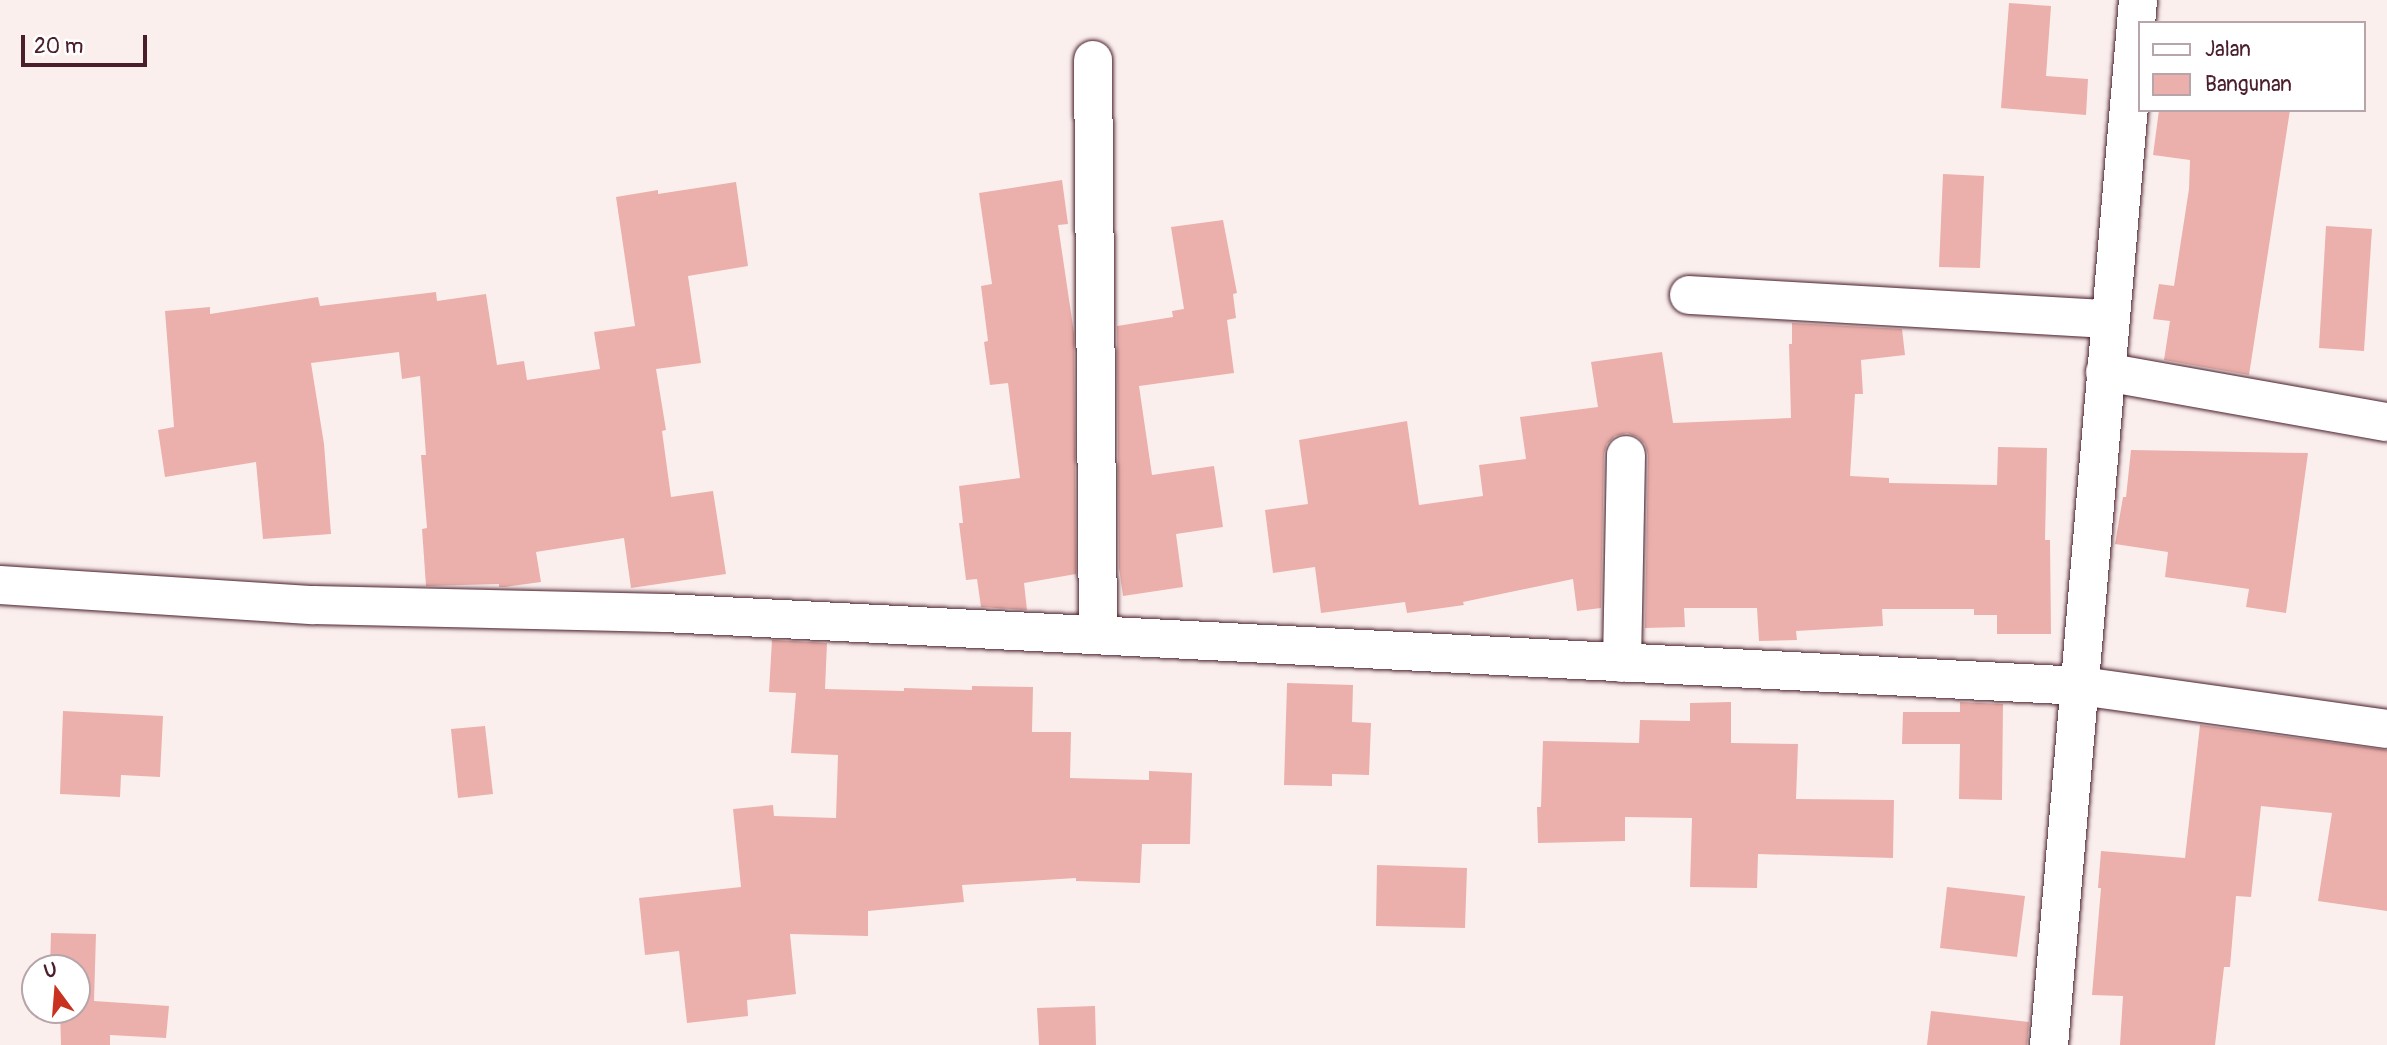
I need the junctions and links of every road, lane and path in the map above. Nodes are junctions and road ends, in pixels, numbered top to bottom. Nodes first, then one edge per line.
1 (2138, 0) edge
2 (1093, 60) dead end
3 (1689, 295) dead end
4 (2109, 319) junction
5 (2105, 372) junction
6 (2387, 422) edge
7 (1626, 455) dead end
8 (0, 584) edge
9 (1098, 635) junction
10 (1622, 663) junction
11 (2081, 686) junction
12 (2387, 729) edge
13 (2049, 1045) edge

1 - 4 street
2 - 9 street
3 - 4 street
4 - 5 street
5 - 6 street
5 - 11 street
7 - 10 street
8 - 9 street
9 - 10 street
10 - 11 street
11 - 12 street
11 - 13 street

